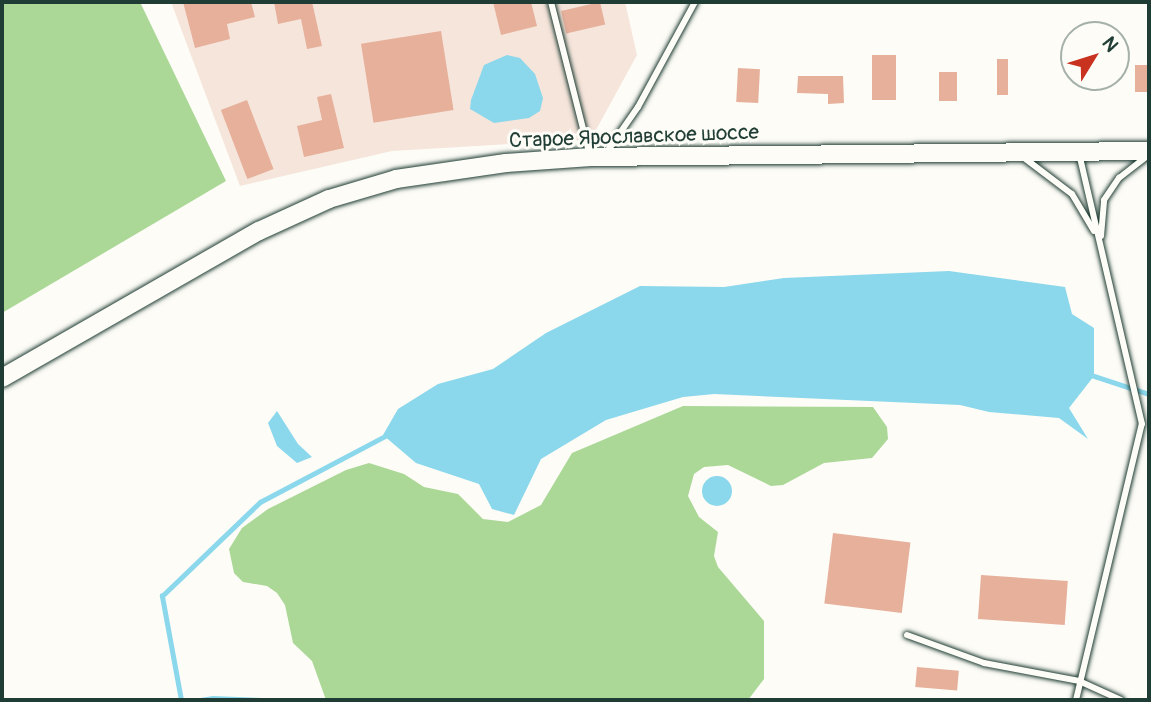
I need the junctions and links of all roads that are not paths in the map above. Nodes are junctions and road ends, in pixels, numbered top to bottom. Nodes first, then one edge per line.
1 (551, 2) edge
2 (695, 2) edge
3 (1079, 153) junction
4 (1016, 154) junction
5 (1149, 154) edge
6 (596, 157) junction
7 (1100, 245) junction
8 (2, 378) edge
9 (1142, 424) junction
10 (1149, 429) edge
11 (908, 635) dead end
12 (1079, 681) junction
13 (1076, 700) edge
14 (1121, 700) edge

1 - 6 lane
2 - 6 lane
3 - 4 main road, Старое Ярославское шоссе
3 - 5 main road, Старое Ярославское шоссе
3 - 7 lane
4 - 6 main road, Старое Ярославское шоссе
4 - 7 lane
5 - 7 lane
6 - 8 main road, Старое Ярославское шоссе
7 - 9 lane
9 - 10 lane
9 - 12 lane
11 - 12 lane
12 - 13 lane
12 - 14 lane

